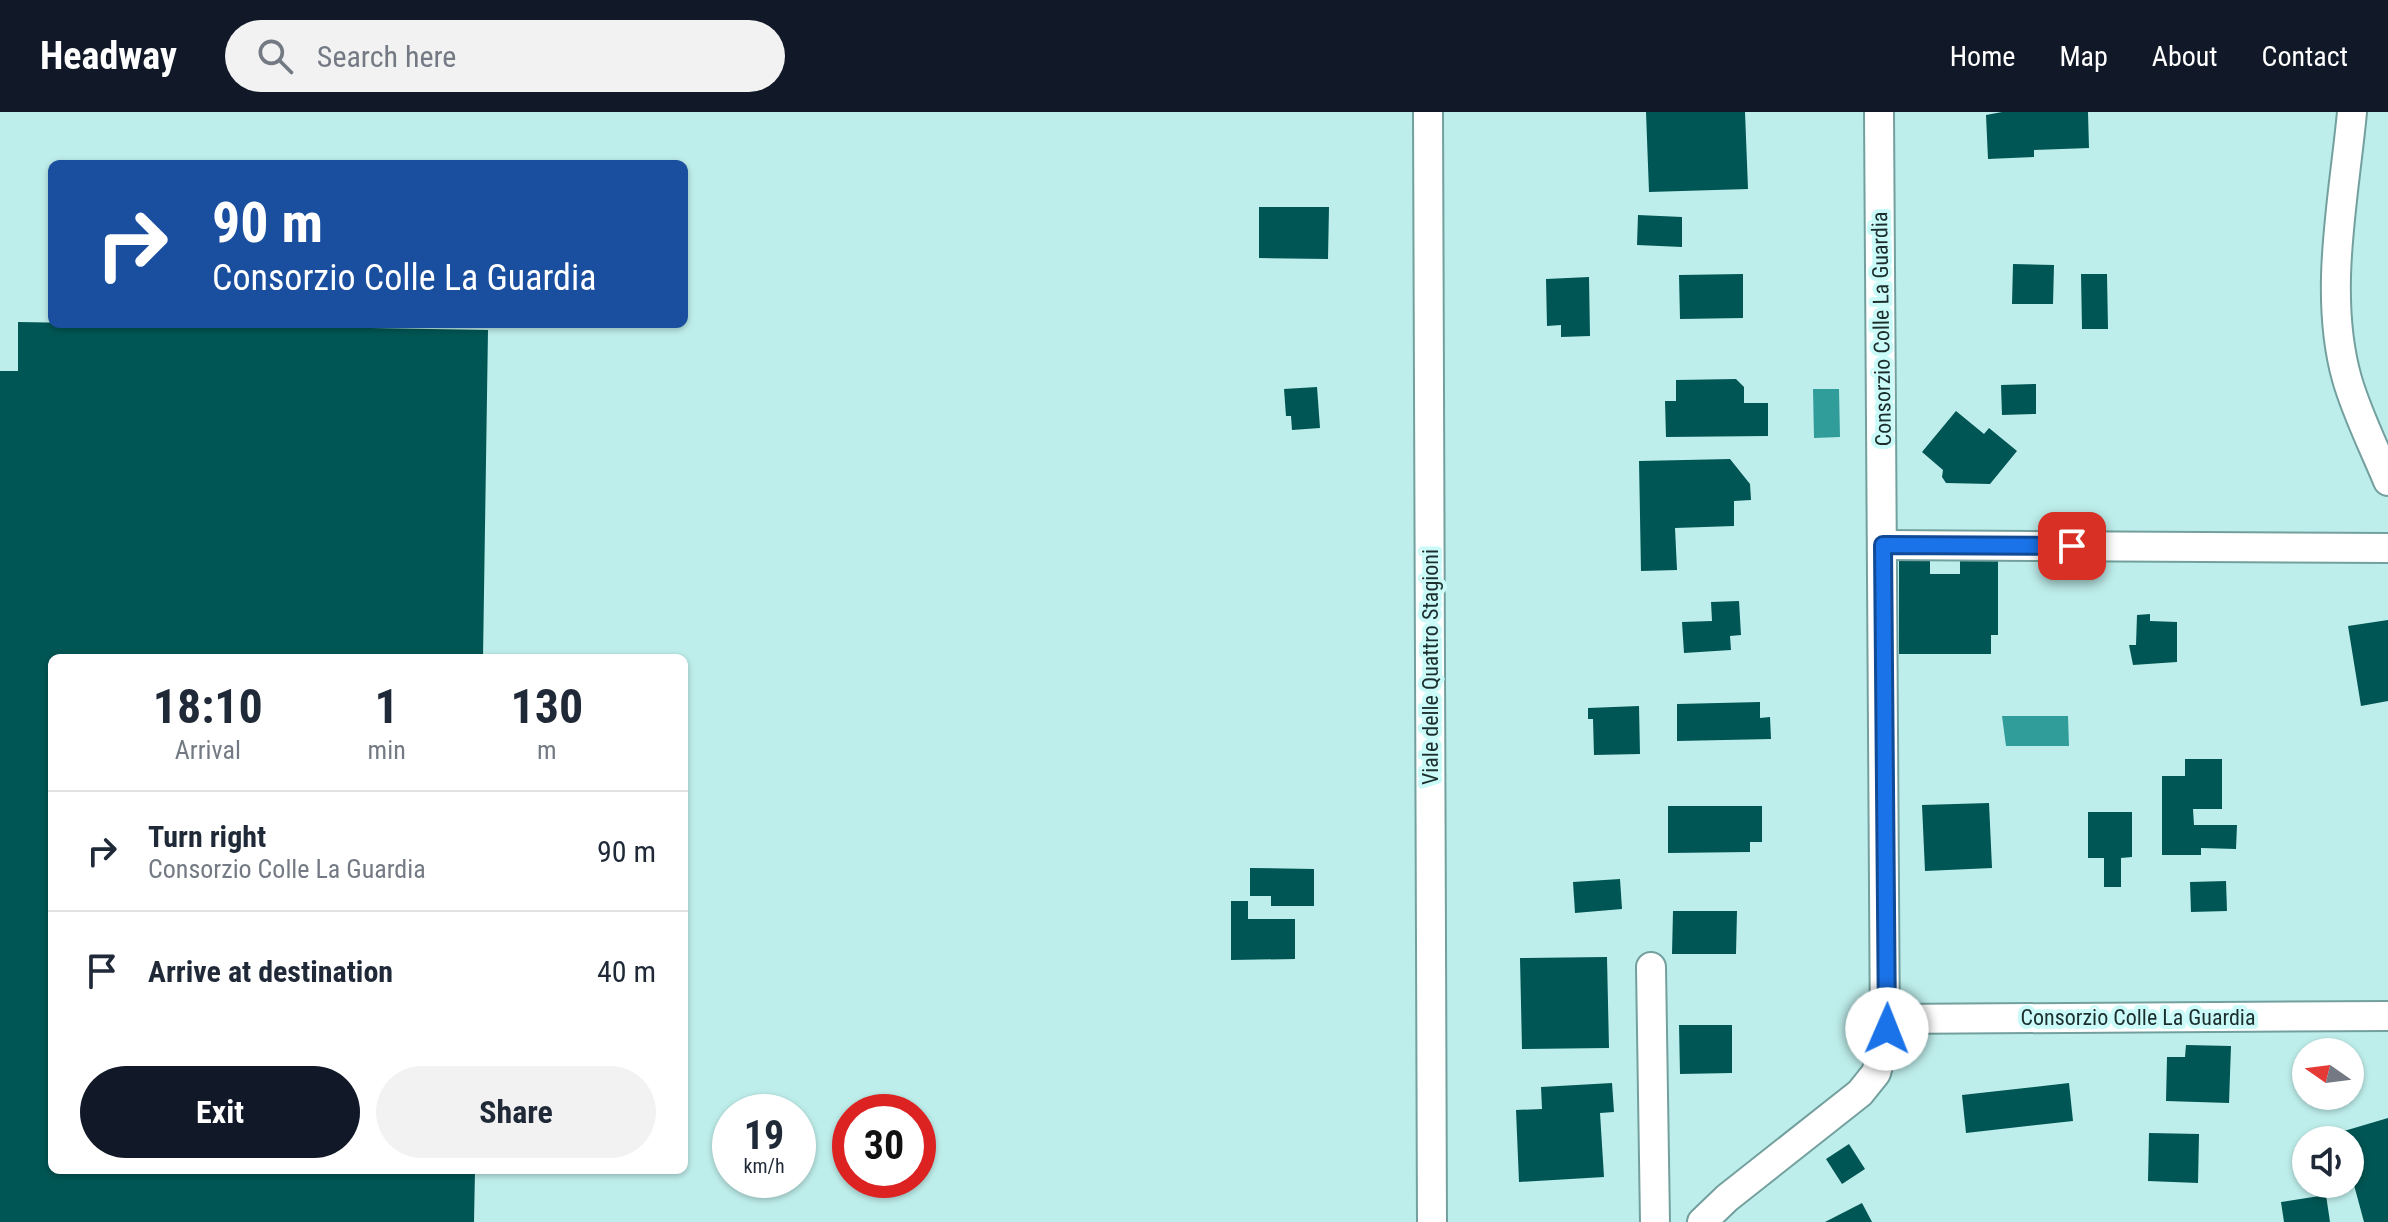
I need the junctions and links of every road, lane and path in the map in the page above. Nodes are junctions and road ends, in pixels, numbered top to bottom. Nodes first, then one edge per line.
1 (1428, 112) edge
2 (1879, 112) edge
3 (2352, 112) edge
4 (2388, 481) edge
5 (1883, 545) junction
6 (2388, 548) edge
7 (1651, 967) dead end
8 (2388, 1016) edge
9 (1888, 1019) junction
10 (1432, 1222) edge
11 (1655, 1222) edge
12 (1702, 1222) edge

1 - 10 street, Viale delle Quattro Stagioni
2 - 5 street, Consorzio Colle La Guardia
3 - 4 street
5 - 6 street
5 - 9 street, Consorzio Colle La Guardia
7 - 11 street
8 - 9 street, Consorzio Colle La Guardia
9 - 12 street, Consorzio Colle La Guardia

